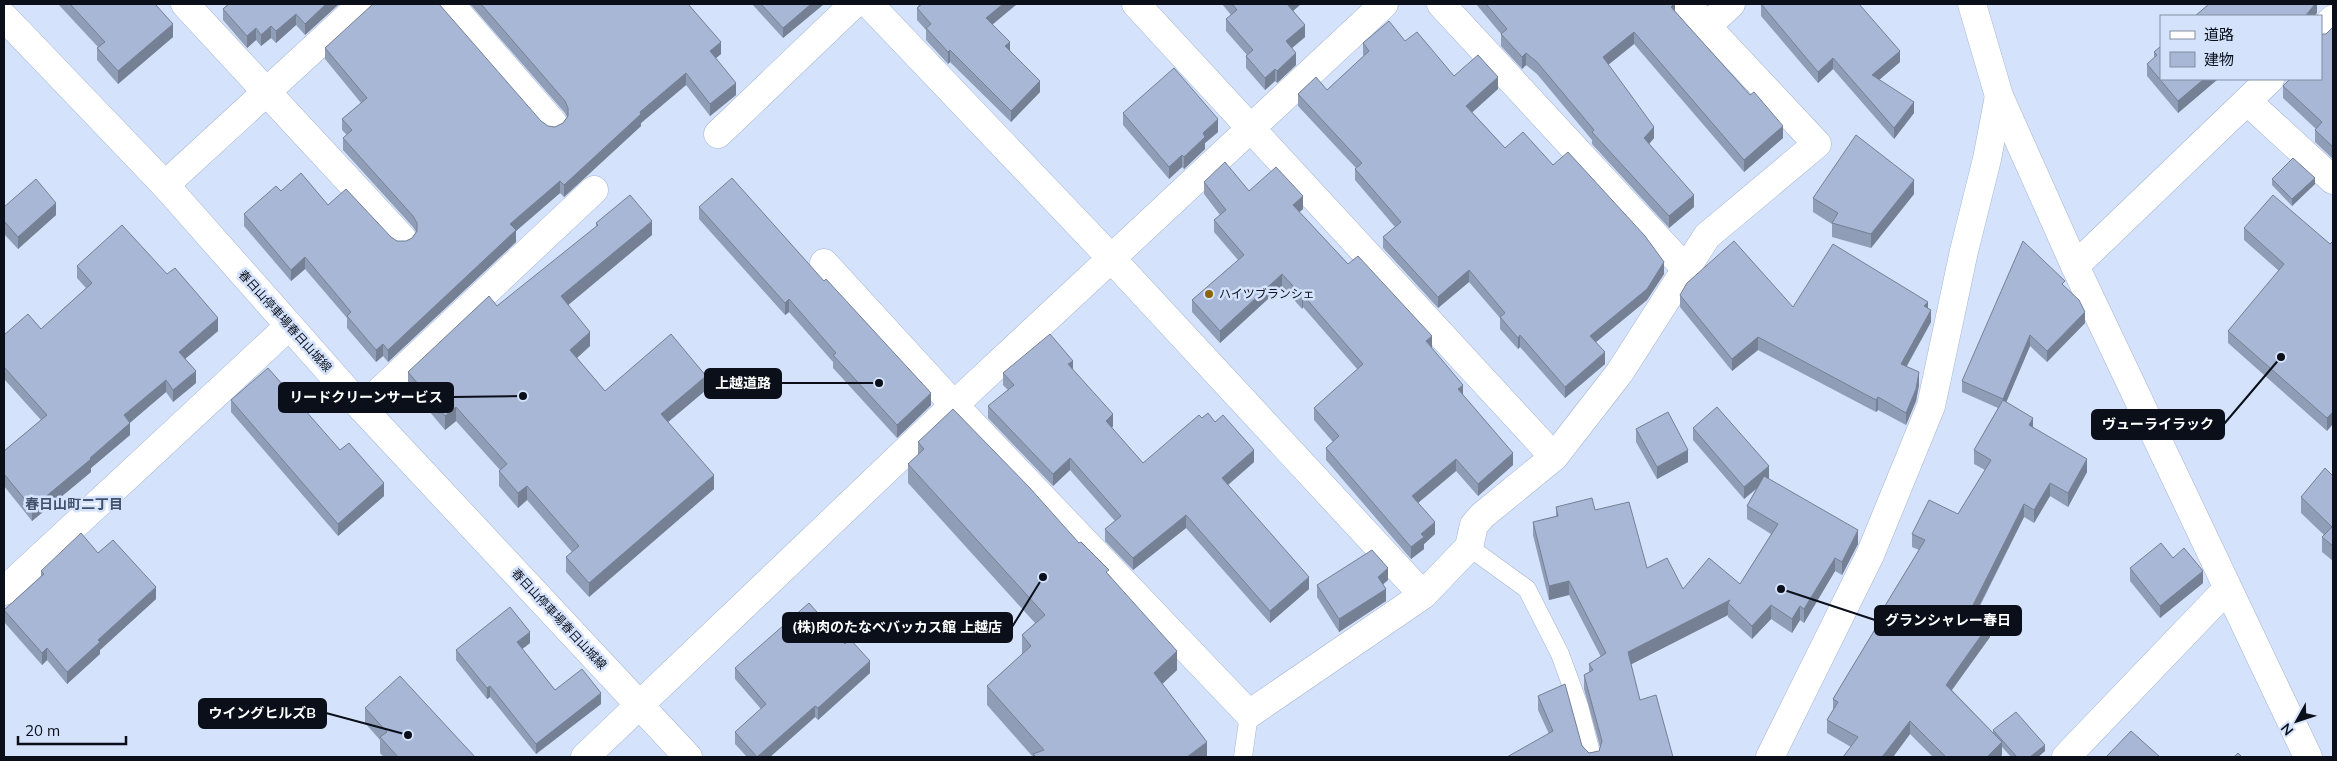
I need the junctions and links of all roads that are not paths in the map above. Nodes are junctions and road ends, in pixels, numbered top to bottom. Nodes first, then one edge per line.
1 (185, 4) edge
2 (362, 4) edge
3 (450, 4) edge
4 (854, 4) edge
5 (869, 4) edge
6 (1136, 4) edge
7 (1384, 4) edge
8 (1441, 4) edge
9 (1686, 4) edge
10 (1731, 4) edge
11 (1972, 4) edge
12 (4, 17) edge
13 (2333, 19) edge
14 (1707, 26) junction
15 (2322, 30) edge
16 (2269, 80) edge
17 (267, 92) junction
18 (1998, 96) junction
19 (2247, 101) junction
20 (552, 123) dead end
21 (1252, 129) junction
22 (718, 134) dead end
23 (2333, 180) edge
24 (165, 185) junction
25 (594, 190) dead end
26 (402, 238) dead end
27 (1110, 257) junction
28 (824, 263) dead end
29 (2075, 266) junction
30 (1686, 269) junction
31 (289, 326) junction
32 (954, 405) junction
33 (362, 408) junction
34 (1554, 457) junction
35 (1469, 547) junction
36 (2227, 589) junction
37 (4, 591) edge
38 (1423, 595) junction
39 (640, 706) junction
40 (1249, 714) junction
41 (585, 757) edge
42 (688, 757) edge
43 (1243, 757) edge
44 (1592, 757) edge
45 (1770, 757) edge
46 (2066, 757) edge
47 (2308, 757) edge

1 - 17 street
2 - 17 street
3 - 20 street
4 - 22 street
5 - 27 street
6 - 21 street
7 - 21 street
8 - 30 street
9 - 14 street
10 - 14 street
11 - 18 street
12 - 24 street, 春日山停車場春日山城線
13 - 15 street
14 - 30 street
16 - 19 street
17 - 24 street
17 - 26 street
18 - 29 street
18 - 45 street
19 - 23 street
19 - 29 street
21 - 27 street
21 - 34 street
24 - 31 street, 春日山停車場春日山城線
25 - 33 street
27 - 32 street
27 - 38 street
28 - 32 street
29 - 36 street
30 - 34 street
31 - 33 street, 春日山停車場春日山城線
31 - 37 street
32 - 39 street
32 - 40 street
33 - 39 street, 春日山停車場春日山城線
34 - 35 street
35 - 38 street
35 - 44 lane
36 - 46 street
36 - 47 street
38 - 40 street
39 - 41 street
39 - 42 street, 春日山停車場春日山城線
40 - 43 lane

